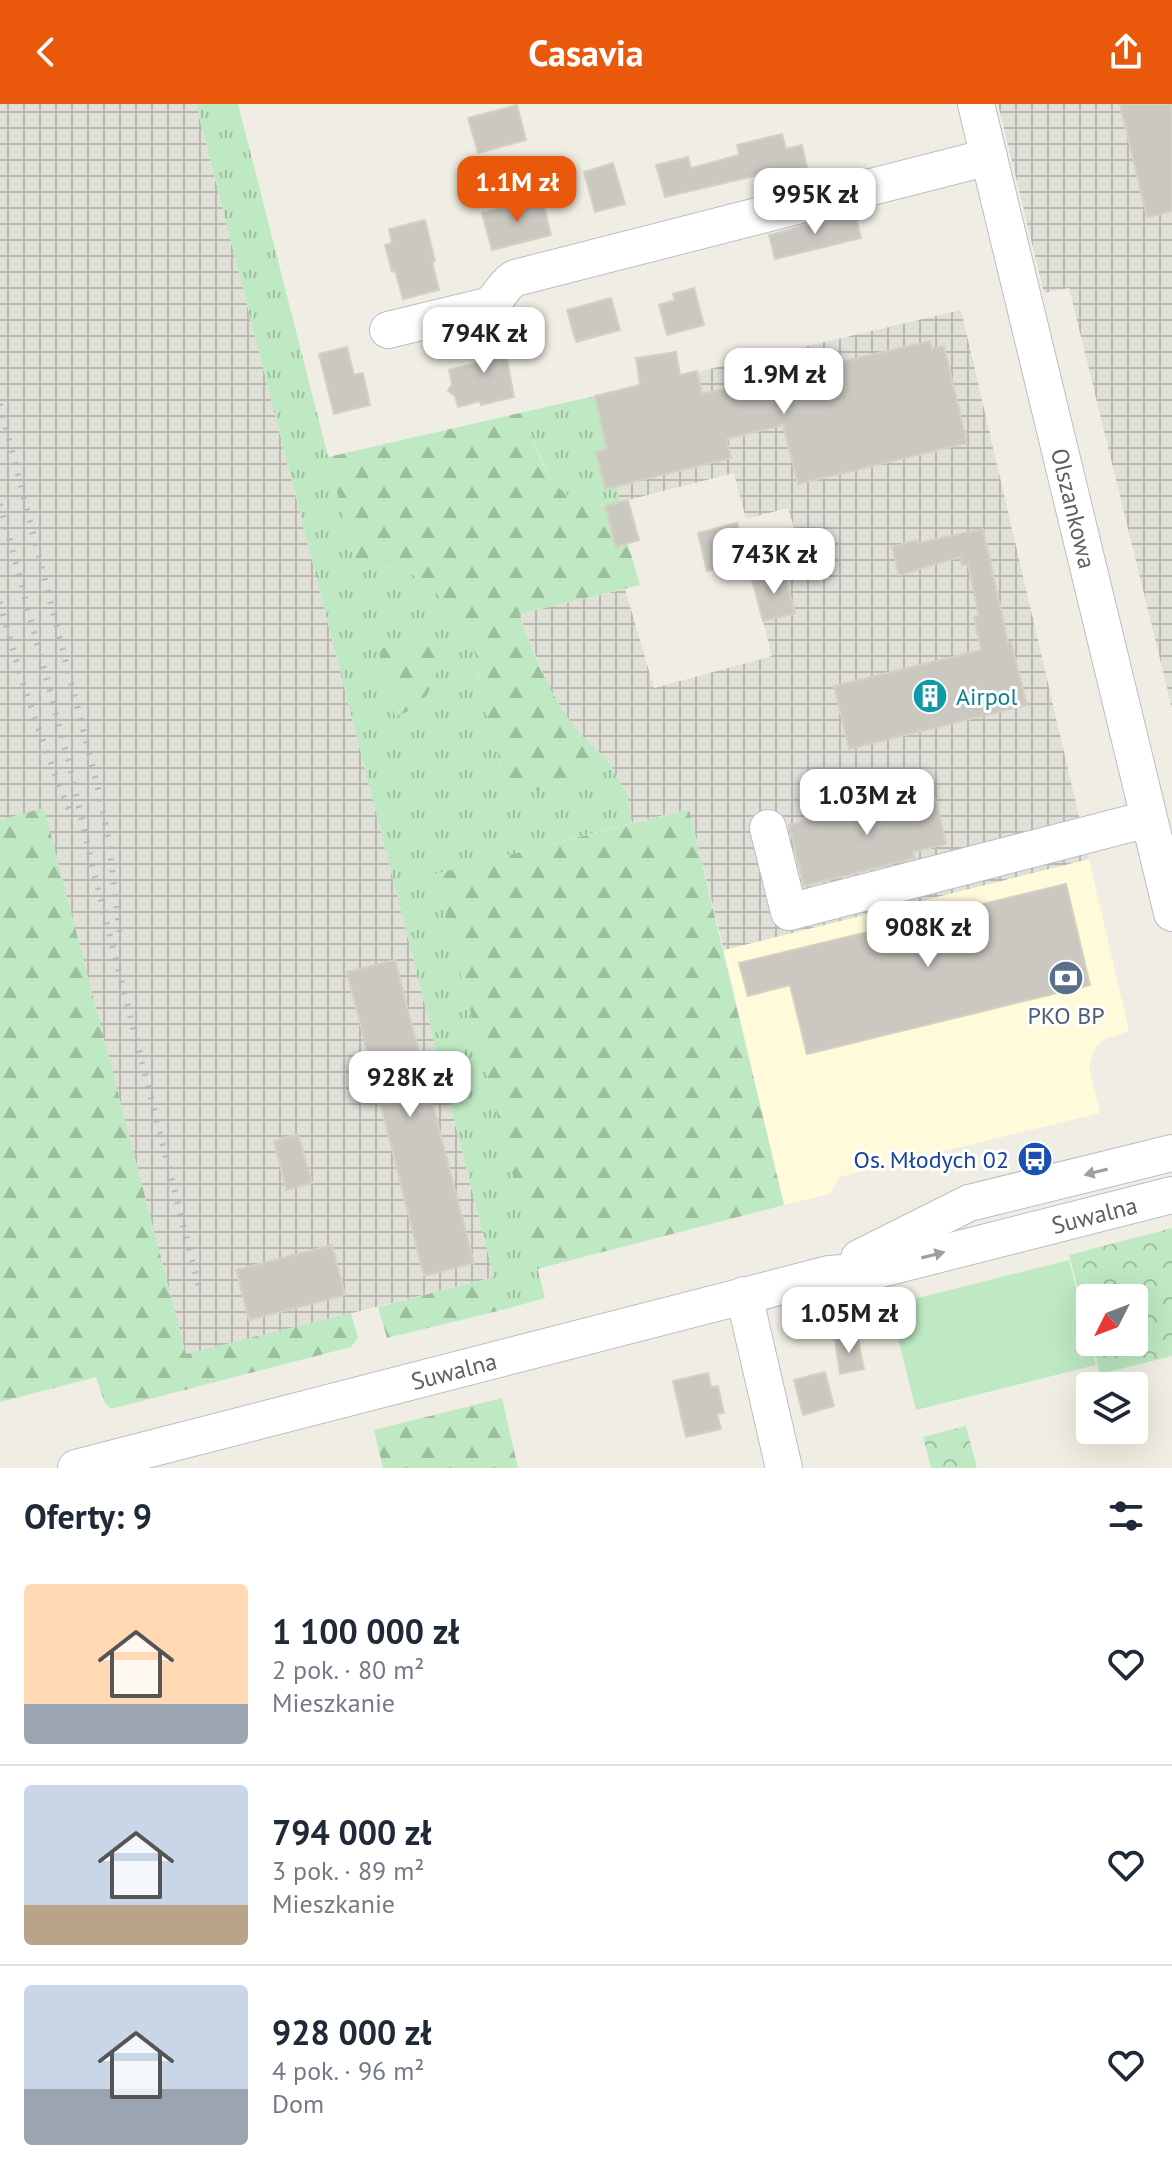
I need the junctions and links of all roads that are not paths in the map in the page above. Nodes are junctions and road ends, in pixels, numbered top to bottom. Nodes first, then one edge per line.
1 (976, 104) edge
2 (989, 157) junction
3 (388, 330) dead end
4 (1148, 819) junction
5 (768, 828) dead end
6 (1172, 913) edge
7 (1172, 1153) edge
8 (1172, 1195) edge
9 (829, 1274) junction
10 (744, 1295) junction
11 (147, 1459) edge
12 (76, 1468) edge
13 (784, 1468) edge

1 - 2 street, Olszankowa
2 - 3 street
2 - 4 street, Olszankowa
4 - 5 street
4 - 6 street, Olszankowa
7 -> 9 street, Suwalna
9 -> 8 street, Suwalna
9 - 10 street, Suwalna
10 - 11 street, Suwalna
10 - 13 street
11 - 12 street, Suwalna

